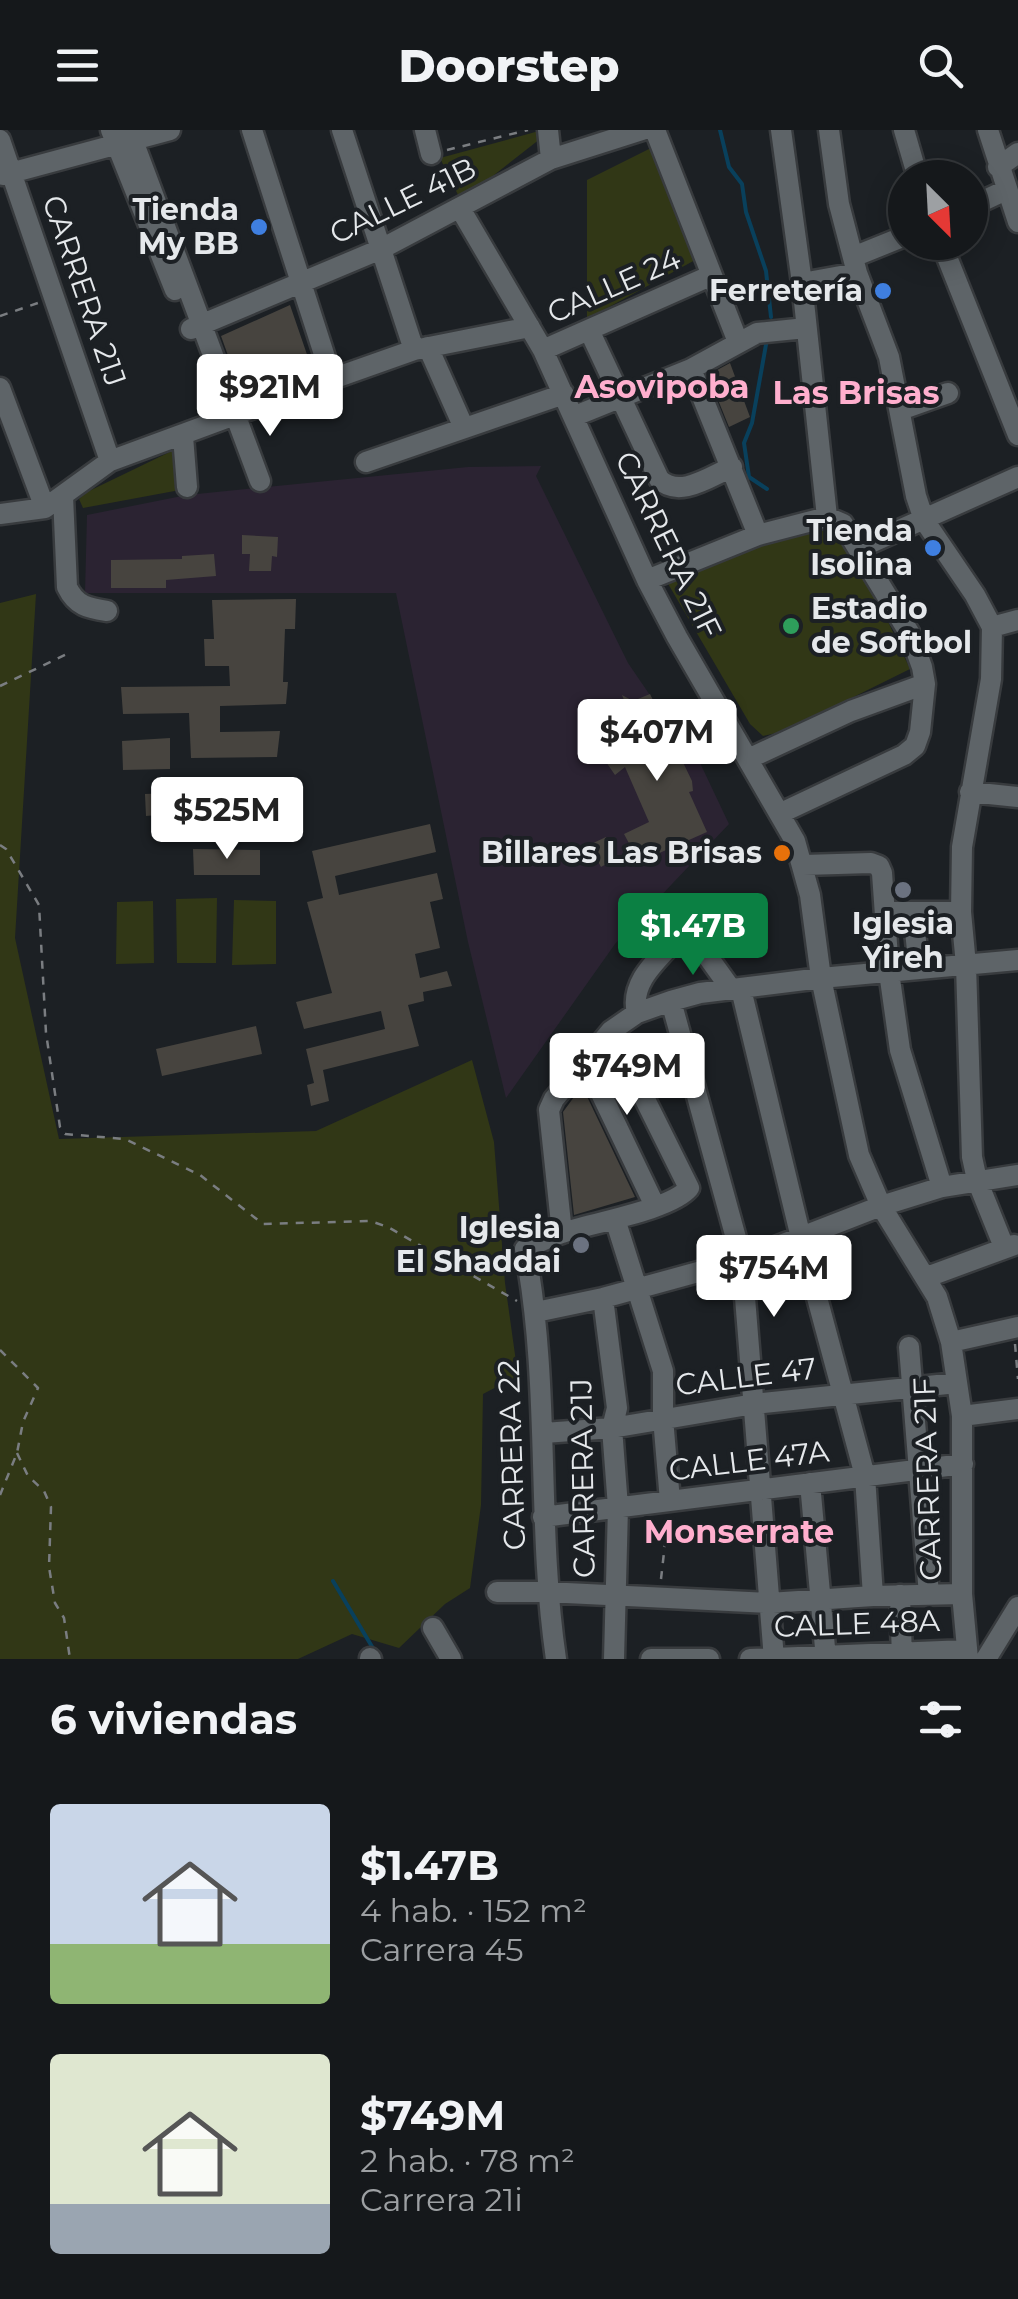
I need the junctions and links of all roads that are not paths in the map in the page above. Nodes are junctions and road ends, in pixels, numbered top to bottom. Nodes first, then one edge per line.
1 (170, 130) edge
2 (252, 130) edge
3 (342, 130) edge
4 (425, 130) edge
5 (548, 130) edge
6 (642, 130) edge
7 (655, 130) edge
8 (781, 130) edge
9 (829, 130) edge
10 (904, 130) edge
11 (988, 130) edge
12 (122, 137) edge
13 (0, 140) edge
14 (1018, 153) edge
15 (432, 154) road end
16 (551, 160) junction
17 (913, 160) edge
18 (998, 167) junction
19 (6, 174) edge
20 (1006, 190) junction
21 (988, 199) edge
22 (464, 208) junction
23 (1018, 222) edge
24 (888, 246) edge
25 (382, 249) junction
26 (948, 260) edge
27 (855, 265) junction
28 (710, 276) junction
29 (301, 282) junction
30 (802, 283) junction
31 (196, 326) junction
32 (530, 327) junction
33 (806, 328) junction
34 (589, 330) junction
35 (738, 342) junction
36 (421, 348) junction
37 (543, 350) junction
38 (691, 369) junction
39 (332, 379) junction
40 (0, 388) edge
41 (564, 394) junction
42 (948, 394) dead end
43 (621, 397) junction
44 (900, 410) junction
45 (234, 416) junction
46 (575, 416) junction
47 (1015, 422) edge
48 (464, 428) junction
49 (183, 436) junction
50 (110, 461) junction
51 (366, 462) dead end
52 (732, 467) junction
53 (1018, 478) edge
54 (260, 481) dead end
55 (187, 487) dead end
56 (54, 502) junction
57 (0, 514) edge
58 (827, 517) junction
59 (924, 520) junction
60 (758, 534) junction
61 (859, 548) junction
62 (647, 580) junction
63 (108, 611) dead end
64 (1018, 620) edge
65 (992, 626) junction
66 (925, 684) junction
67 (748, 759) junction
68 (970, 792) junction
69 (1018, 797) edge
70 (781, 813) junction
71 (804, 865) junction
72 (886, 912) junction
73 (912, 912) junction
74 (961, 912) junction
75 (1018, 960) edge
76 (966, 965) junction
77 (919, 969) junction
78 (889, 972) junction
79 (821, 978) junction
80 (736, 989) junction
81 (670, 1000) junction
82 (637, 1013) junction
83 (611, 1031) junction
84 (585, 1060) junction
85 (1018, 1175) edge
86 (977, 1180) junction
87 (942, 1187) junction
88 (655, 1206) junction
89 (882, 1206) junction
90 (615, 1219) junction
91 (562, 1233) junction
92 (801, 1238) junction
93 (1011, 1246) edge
94 (742, 1260) junction
95 (927, 1277) junction
96 (639, 1288) junction
97 (603, 1298) junction
98 (536, 1312) junction
99 (1016, 1328) edge
100 (950, 1342) junction
101 (909, 1348) dead end
102 (957, 1383) junction
103 (914, 1388) junction
104 (845, 1395) junction
105 (754, 1404) junction
106 (1018, 1409) edge
107 (962, 1416) junction
108 (663, 1418) junction
109 (612, 1428) junction
110 (544, 1434) junction
111 (963, 1464) junction
112 (918, 1470) junction
113 (866, 1476) junction
114 (810, 1483) junction
115 (761, 1490) junction
116 (670, 1501) junction
117 (618, 1507) junction
118 (543, 1517) junction
119 (497, 1592) dead end
120 (546, 1592) junction
121 (962, 1594) junction
122 (900, 1595) junction
123 (929, 1595) junction
124 (872, 1596) junction
125 (614, 1598) junction
126 (822, 1599) junction
127 (769, 1603) junction
128 (1018, 1607) edge
129 (433, 1628) dead end
130 (902, 1655) edge
131 (967, 1655) edge
132 (826, 1657) edge
133 (675, 1658) edge
134 (774, 1658) edge
135 (451, 1659) edge
136 (556, 1659) edge
137 (614, 1659) edge
138 (651, 1659) edge
139 (709, 1659) edge
140 (750, 1659) edge
141 (986, 1659) edge

1 - 12 street
2 - 29 street
3 - 25 street
4 - 15 street
5 - 16 street
6 - 16 street, CALLE 41B
7 - 28 street
8 - 30 street
9 - 27 street
10 - 17 street
11 - 18 street
12 - 19 street
12 - 31 street
13 - 19 street, CARRERA 21J
14 - 18 street
16 - 22 street, CALLE 41B
18 - 20 street
19 - 50 street, CARRERA 21J
20 - 21 street
20 - 23 street
22 - 25 street, CALLE 41B
22 - 32 street, CARRERA 21F
24 - 27 street
25 - 29 street, CALLE 41B
25 - 36 street
26 - 47 street
27 - 30 street
27 - 44 street
28 - 34 street, CALLE 24
28 - 35 street
29 - 31 street, CALLE 41B
29 - 39 street
30 - 33 street
31 - 45 street
32 - 36 street
32 - 37 street, CARRERA 21F
33 - 35 street
33 - 58 street
34 - 37 street, CALLE 24
34 - 43 street
35 - 38 street
36 - 39 street
36 - 48 street
37 - 41 street, CARRERA 21F
38 - 43 street
38 - 52 street
39 - 45 street
40 - 56 street
41 - 46 street, CARRERA 21F
41 - 48 street
42 - 44 street
43 - 46 street
43 - 52 street
44 - 59 street
45 - 49 street
45 - 54 street
46 - 62 street, CARRERA 21F
48 - 51 street
49 - 50 street
49 - 55 street
50 - 56 street
52 - 60 street
53 - 59 street
56 - 57 street
56 - 63 street
58 - 60 street
58 - 61 street
59 - 61 street
59 - 65 street
60 - 62 street
61 - 66 street
62 - 67 street, CARRERA 21F
64 - 65 street
65 - 68 street
66 - 67 street
66 - 70 street
67 - 70 street, CARRERA 21F
68 - 69 street
68 - 74 street
70 - 71 street, CARRERA 21F
71 - 72 street
71 - 79 street, CARRERA 21F
72 - 73 street
72 - 78 street
73 - 74 street
73 - 77 street
74 - 76 street
75 - 76 street
76 - 77 street
76 - 86 street
77 - 78 street
78 - 79 street
78 - 87 street
79 - 80 street
79 - 89 street, CARRERA 21F
80 - 81 street
80 - 82 street
80 - 92 street
81 - 82 street
81 - 94 street
82 - 83 street
83 - 84 street
83 - 88 street
84 - 88 street
84 - 91 street
85 - 86 street
86 - 87 street
86 - 93 street
87 - 89 street
88 - 90 street
89 - 92 street
89 - 95 street, CARRERA 21F
90 - 91 street
90 - 96 street
91 - 98 street, CARRERA 22
92 - 94 street
92 - 104 street
93 - 95 street
94 - 96 street
94 - 105 street
95 - 100 street, CARRERA 21F
96 - 97 street
96 - 108 street
97 - 98 street
97 - 109 street, CARRERA 21J
98 - 110 street, CARRERA 22
99 - 100 street
100 - 102 street, CARRERA 21F
101 - 103 street
102 - 103 street, CALLE 47
102 - 107 street, CARRERA 21F
103 - 104 street, CALLE 47
103 - 112 street
104 - 105 street, CALLE 47
104 - 113 street
105 - 108 street, CALLE 47
105 - 115 street
106 - 107 street
107 - 111 street, CARRERA 21F
108 - 109 street, CALLE 47
108 - 116 street
109 - 110 street, CALLE 47
109 - 117 street, CARRERA 21J
110 - 118 street, CARRERA 22
111 - 112 street, CALLE 47A
111 - 121 street, CARRERA 21F
112 - 113 street, CALLE 47A
112 - 123 street
113 - 114 street, CALLE 47A
113 - 124 street
114 - 115 street, CALLE 47A
114 - 126 street
115 - 116 street, CALLE 47A
115 - 127 street
116 - 117 street, CALLE 47A
117 - 118 street, CALLE 47A
117 - 125 street, CARRERA 21J
118 - 120 street, CARRERA 22
119 - 120 street
120 - 125 street
120 - 136 street, CARRERA 22
121 - 123 street
121 - 131 street, CARRERA 21F
122 - 123 street
122 - 124 street
122 - 130 street, CARRERA 21F
124 - 126 street
125 - 127 street
125 - 137 street, CARRERA 21J
126 - 127 street
126 - 132 street
127 - 134 street
128 - 141 street
129 - 135 street
130 - 131 street, CALLE 48A
130 - 132 street, CALLE 48A
132 - 134 street, CALLE 48A
133 - 138 street
133 - 139 street
134 - 140 street, CALLE 48A

